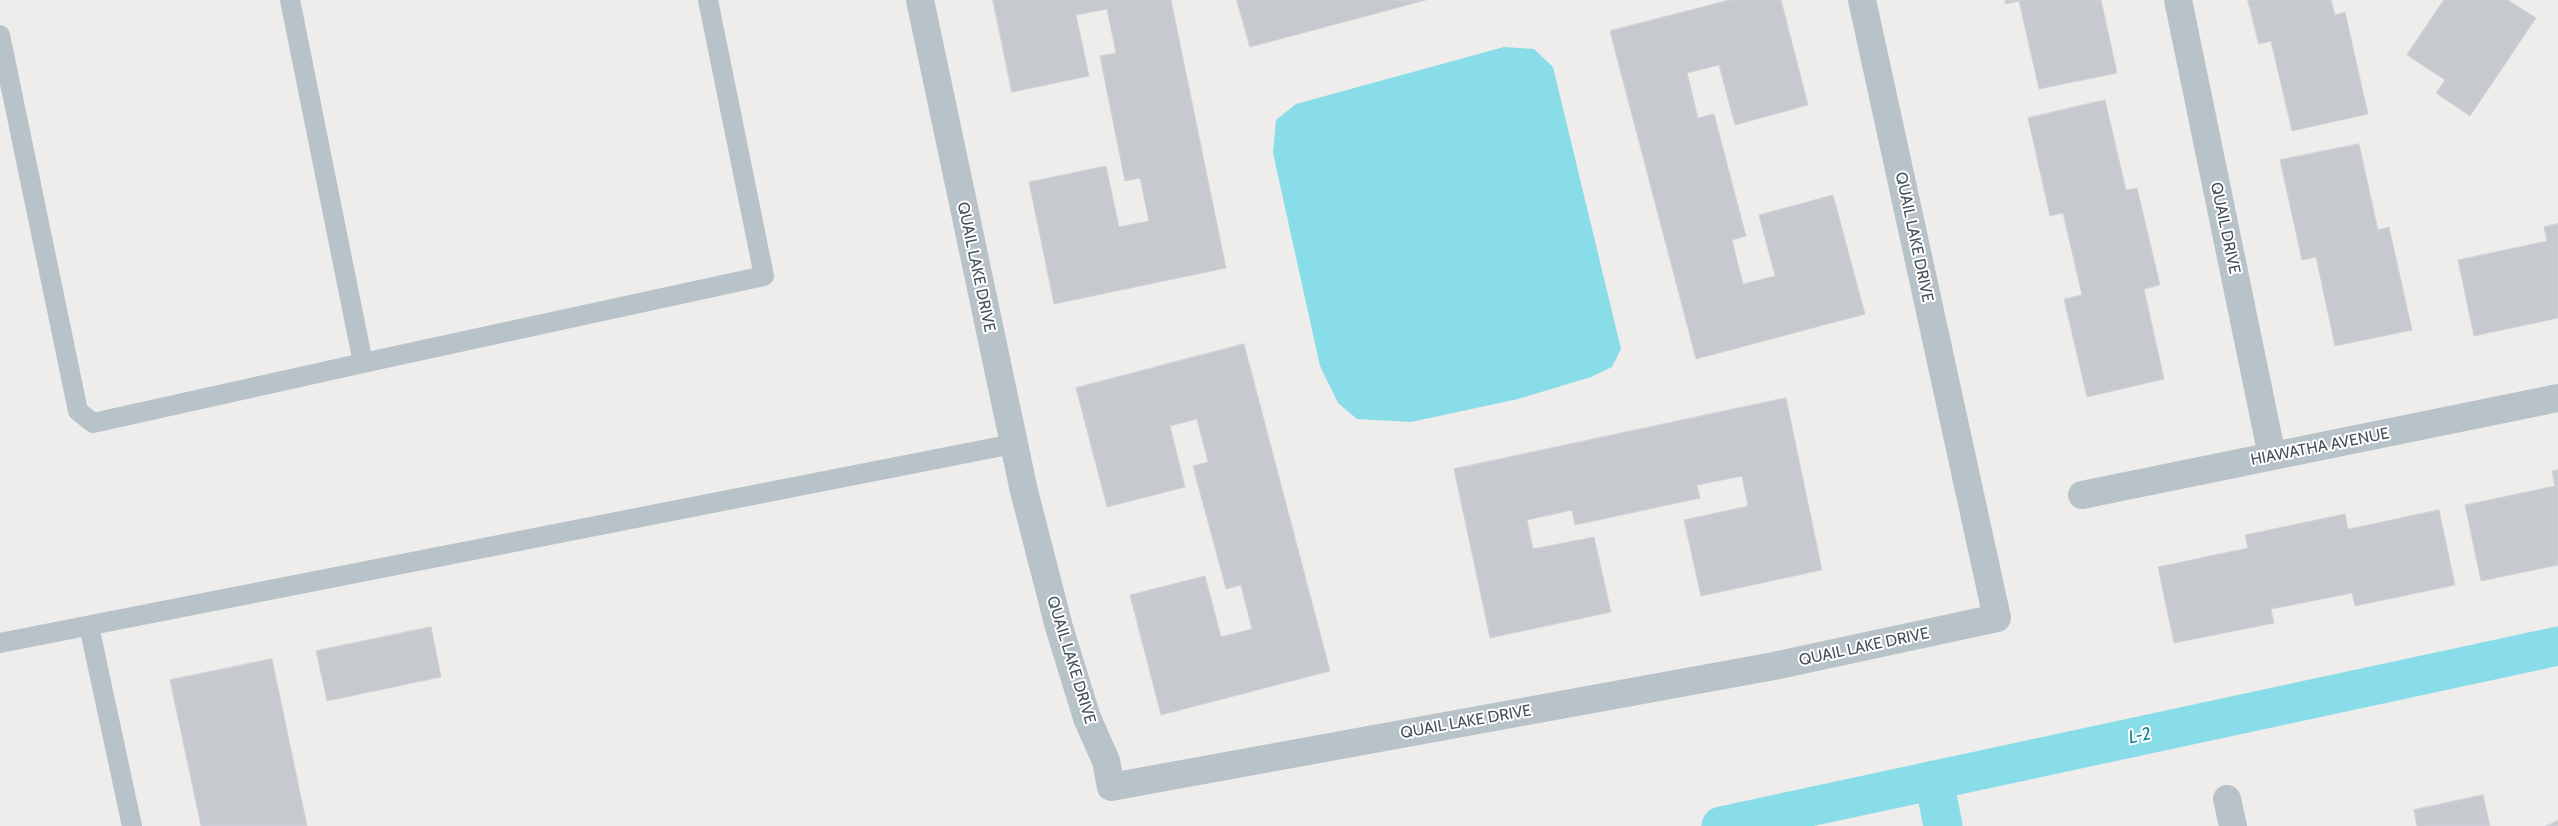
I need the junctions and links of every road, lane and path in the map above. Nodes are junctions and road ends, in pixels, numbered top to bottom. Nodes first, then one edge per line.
1 (290, 0) edge
2 (708, 0) edge
3 (920, 0) edge
4 (1862, 0) edge
5 (2178, 0) edge
6 (0, 35) edge
7 (363, 363) junction
8 (2558, 398) edge
9 (1013, 444) junction
10 (2272, 456) junction
11 (2082, 495) dead end
12 (89, 626) junction
13 (0, 643) edge
14 (2227, 799) dead end
15 (132, 826) edge
16 (2233, 826) edge

1 - 7 lane
2 - 7 lane
3 - 9 street, QUAIL LAKE DRIVE
4 - 9 street, QUAIL LAKE DRIVE
5 - 10 street, QUAIL DRIVE
6 - 7 lane
8 - 10 street, HIAWATHA AVENUE
9 - 12 lane
10 - 11 street, HIAWATHA AVENUE
12 - 13 lane
12 - 15 lane
14 - 16 street

